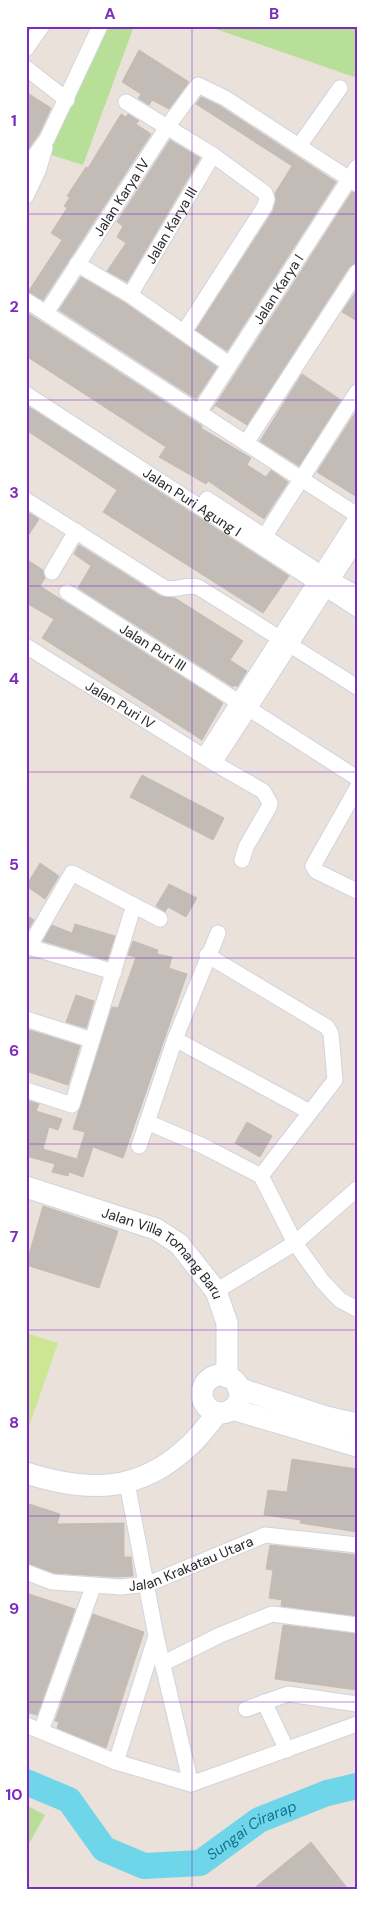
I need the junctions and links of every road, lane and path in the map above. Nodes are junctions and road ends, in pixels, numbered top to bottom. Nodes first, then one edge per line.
1 (42, 26) edge
2 (100, 26) edge
3 (26, 48) edge
4 (26, 68) edge
5 (340, 88) dead end
6 (67, 100) junction
7 (126, 102) dead end
8 (168, 127) junction
9 (47, 139) junction
10 (299, 146) junction
11 (213, 155) junction
12 (26, 168) edge
13 (354, 176) edge
14 (26, 196) edge
15 (78, 264) junction
16 (357, 272) edge
17 (130, 295) junction
18 (27, 302) edge
19 (46, 313) junction
20 (184, 332) junction
21 (229, 364) junction
22 (26, 384) edge
23 (357, 392) edge
24 (26, 394) edge
25 (199, 412) junction
26 (246, 443) junction
27 (118, 447) junction
28 (302, 478) junction
29 (26, 500) edge
30 (357, 516) edge
31 (76, 531) junction
32 (261, 541) junction
33 (357, 541) edge
34 (52, 572) dead end
35 (324, 582) junction
36 (67, 592) dead end
37 (357, 594) edge
38 (357, 609) edge
39 (285, 644) junction
40 (26, 646) edge
41 (357, 688) edge
42 (246, 705) junction
43 (209, 760) junction
44 (357, 778) edge
45 (357, 788) edge
46 (242, 860) dead end
47 (357, 892) edge
48 (134, 905) junction
49 (160, 919) dead end
50 (218, 933) dead end
51 (28, 946) edge
52 (207, 954) junction
53 (114, 972) junction
54 (26, 1018) edge
55 (175, 1039) junction
56 (92, 1040) junction
57 (26, 1090) edge
58 (310, 1112) junction
59 (147, 1122) junction
60 (139, 1146) dead end
61 (261, 1176) junction
62 (26, 1187) edge
63 (357, 1189) edge
64 (295, 1243) junction
65 (216, 1291) junction
66 (357, 1309) edge
67 (233, 1382) junction
68 (225, 1411) junction
69 (357, 1424) edge
70 (357, 1446) edge
71 (26, 1473) edge
72 (127, 1484) junction
73 (357, 1544) edge
74 (26, 1572) edge
75 (148, 1584) junction
76 (93, 1587) junction
77 (357, 1624) edge
78 (156, 1636) junction
79 (164, 1663) junction
80 (264, 1702) junction
81 (357, 1704) edge
82 (246, 1709) dead end
83 (26, 1724) edge
84 (357, 1724) edge
85 (41, 1731) junction
86 (287, 1750) junction
87 (116, 1762) junction
88 (192, 1784) junction

1 - 3 street
2 - 6 street
4 - 6 street
5 - 10 street
6 - 9 street
7 - 8 street
8 - 10 street, Jalan Karya IV
8 - 11 street
8 - 15 street, Jalan Karya IV
9 - 12 street
9 - 14 street
10 - 13 street
11 - 17 street, Jalan Karya III
11 - 20 street
13 - 21 street, Jalan Karya I
15 - 17 street
15 - 19 street, Jalan Karya IV
16 - 26 street
17 - 20 street
18 - 19 street
19 - 25 street
20 - 21 street
21 - 25 street, Jalan Karya I
22 - 27 street, Jalan Puri Agung I
23 - 28 street
24 - 27 street, Jalan Puri Agung I
25 - 26 street
26 - 28 street
27 - 32 street, Jalan Puri Agung I
28 - 30 street
28 - 32 street
29 - 31 street
30 - 35 street
31 - 34 street
31 - 39 street
32 - 35 street, Jalan Puri Agung I
33 - 35 street
35 - 37 street, Jalan Puri Agung I
35 - 38 street, Jalan Puri Agung I
35 - 39 street
36 - 42 street, Jalan Puri III
39 - 41 street
39 - 42 street
40 - 43 street, Jalan Puri IV
42 - 43 street
42 - 44 street, Jalan Puri III
43 - 46 street
45 - 47 street
48 - 49 street
48 - 51 street
48 - 53 street
50 - 52 street
51 - 53 street
52 - 55 street
52 - 58 street
53 - 56 street
54 - 56 street
55 - 58 street
55 - 59 street
56 - 57 street
58 - 61 street
59 - 60 street
59 - 61 street
61 - 64 street
62 - 65 street, Jalan Villa Tomang Baru
63 - 64 street
64 - 65 street
64 - 66 street
65 - 67 street, Jalan Villa Tomang Baru
67 - 68 street
67 - 68 street
67 - 69 street
68 - 70 street
68 - 72 street
71 - 72 street
72 - 75 street
73 - 75 street, Jalan Krakatau Utara
74 - 76 street, Jalan Krakatau Utara
75 - 76 street, Jalan Krakatau Utara
75 - 78 street
76 - 85 street
77 - 79 street
78 - 79 street
78 - 87 street
79 - 88 street
80 - 81 street
80 - 82 street
80 - 86 street
83 - 85 street
84 - 86 street
85 - 87 street
86 - 88 street
87 - 88 street

